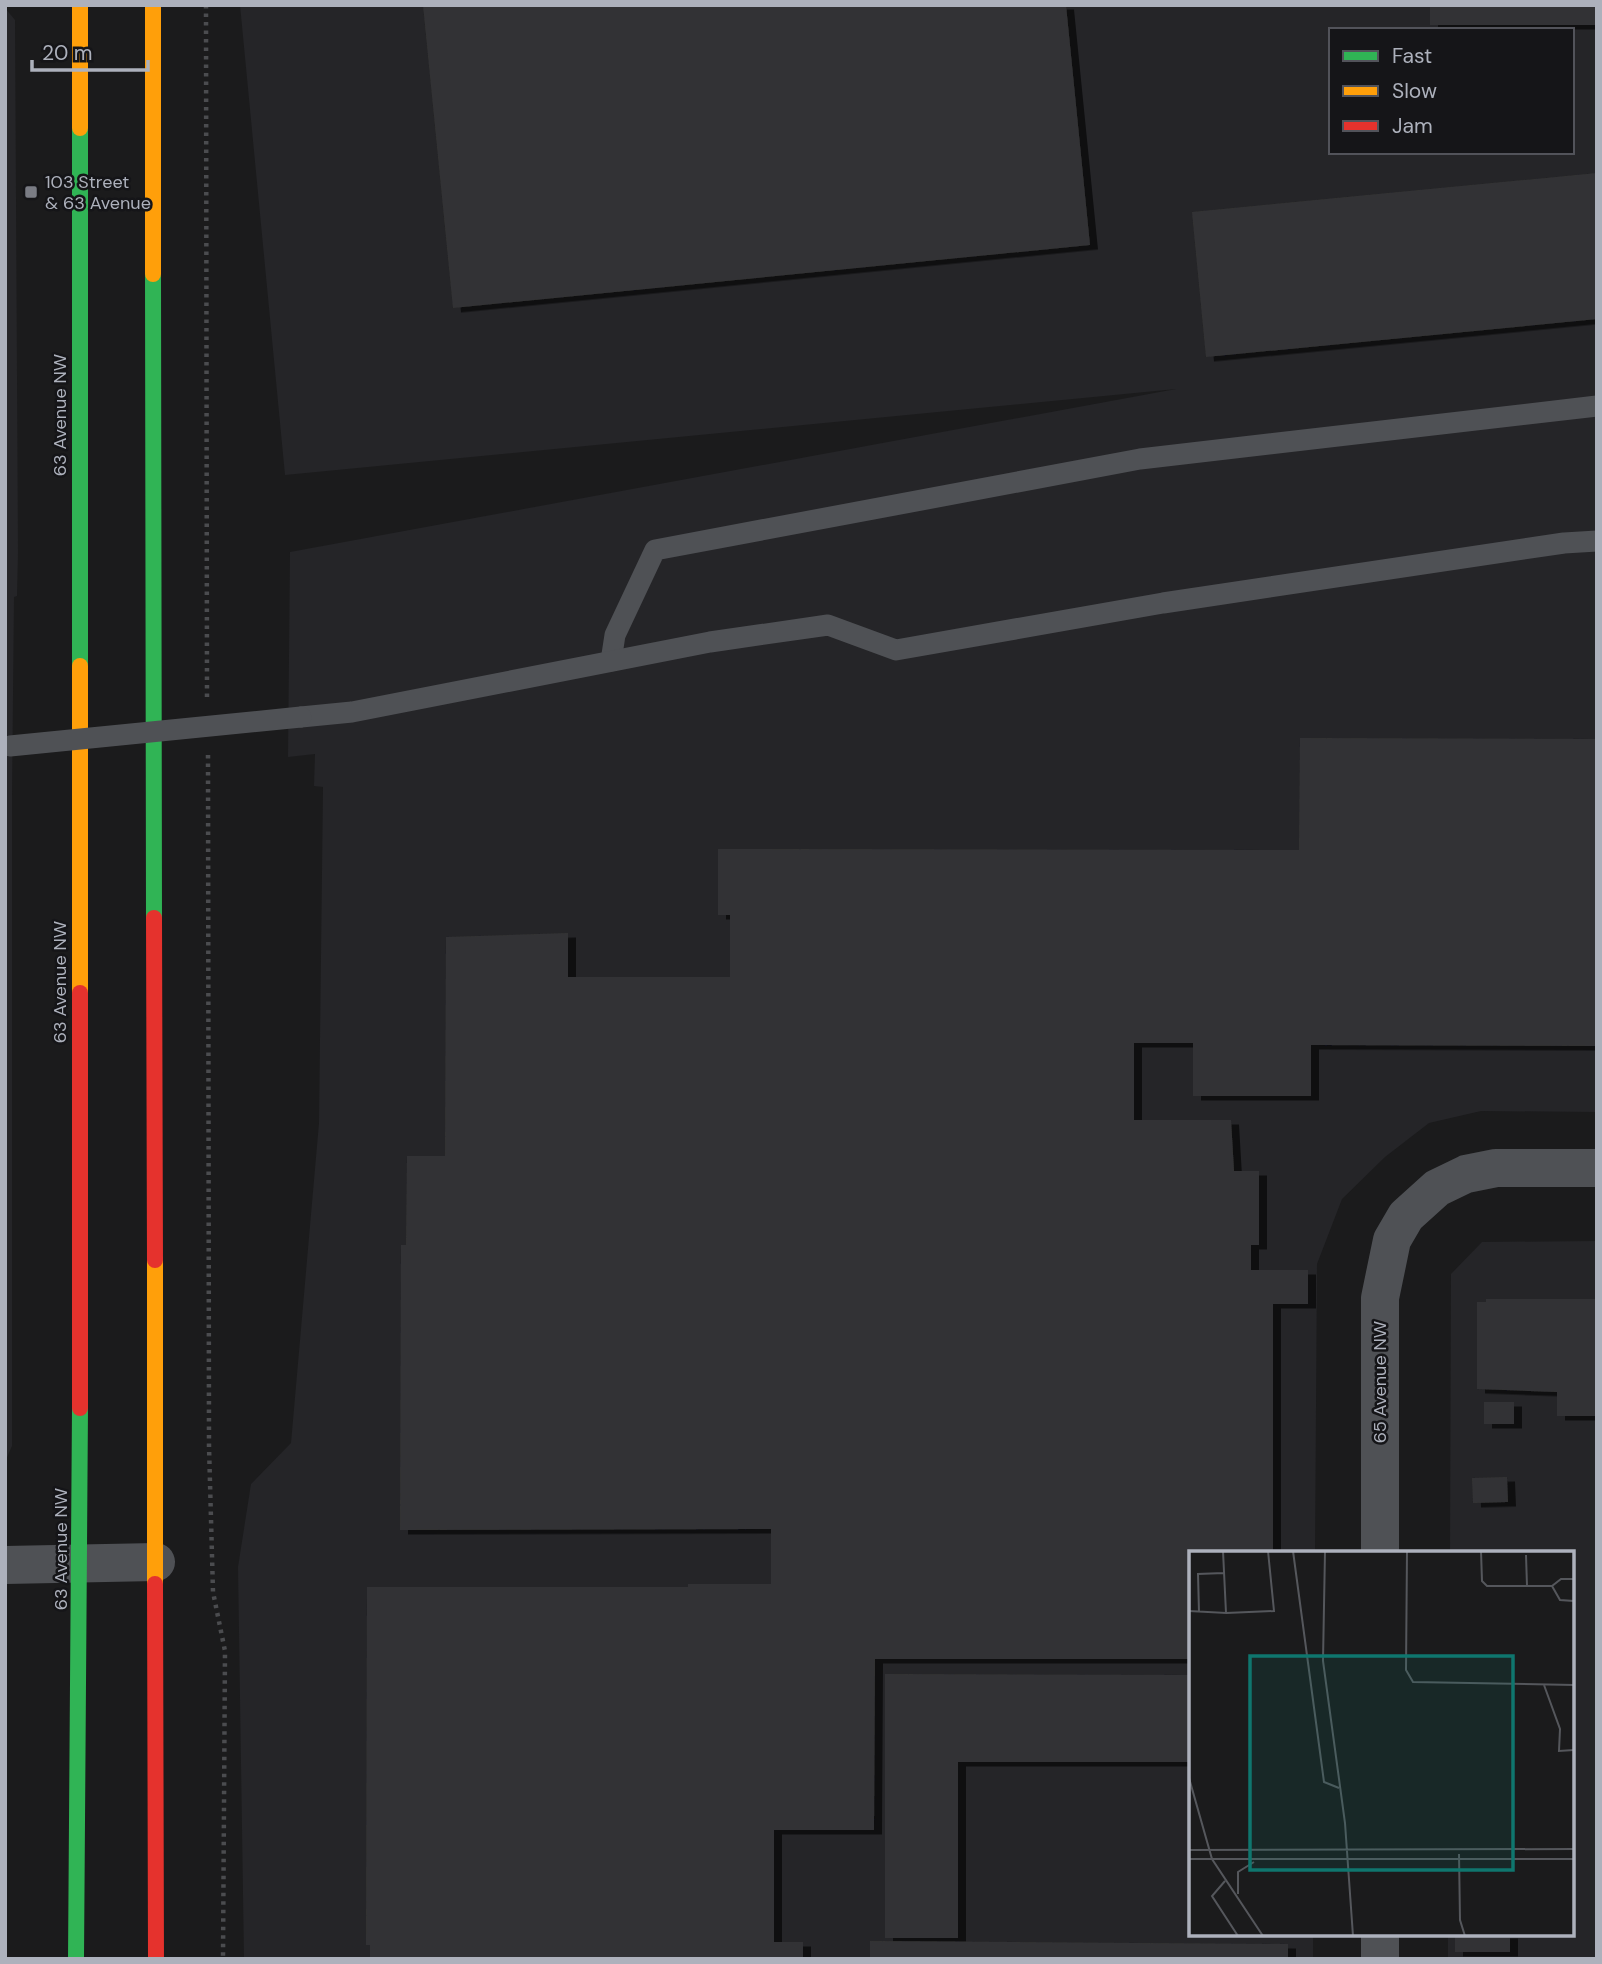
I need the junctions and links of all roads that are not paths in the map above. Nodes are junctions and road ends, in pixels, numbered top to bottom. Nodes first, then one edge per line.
1 (80, 5) edge
2 (153, 5) edge
3 (61, 28) dead end
4 (79, 74) junction
5 (1597, 407) edge
6 (1597, 541) edge
7 (611, 661) junction
8 (8, 746) edge
9 (1597, 1168) edge
10 (1380, 1551) edge
11 (156, 1562) junction
12 (5, 1565) edge
13 (80, 1566) junction
14 (1380, 1936) edge
15 (76, 1959) edge
16 (156, 1959) edge
17 (1380, 1959) edge

1 - 4 main road, 63 Avenue NW
2 - 11 main road
3 - 4 main road
4 - 13 main road, 63 Avenue NW
5 - 7 lane
6 - 7 lane
7 - 8 lane, bridge
9 - 10 street, 65 Avenue NW
11 - 13 street
11 - 16 main road
12 - 13 street
13 - 15 main road, 63 Avenue NW
14 - 17 street

